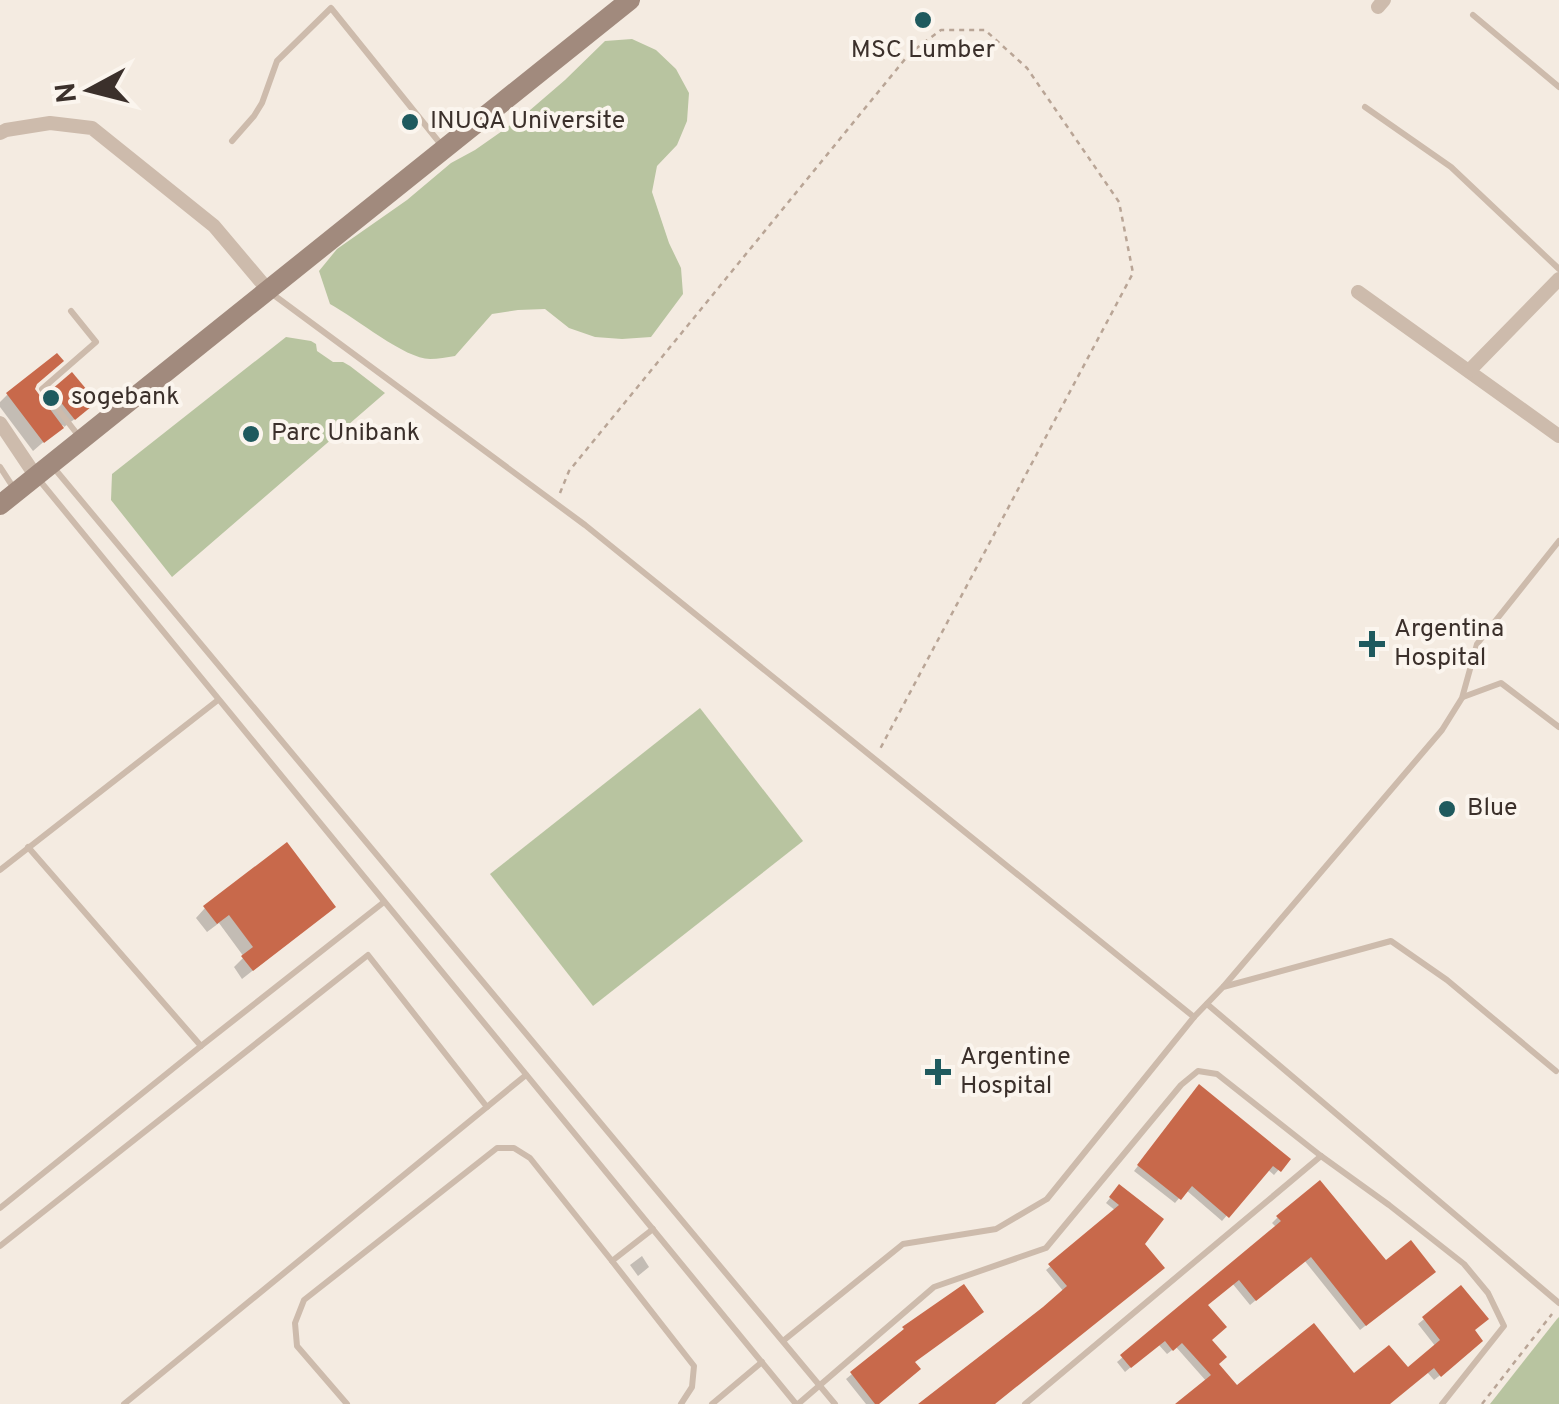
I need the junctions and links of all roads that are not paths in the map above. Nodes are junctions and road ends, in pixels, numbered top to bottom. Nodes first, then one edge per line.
1 (336, 0) edge
2 (630, 0) edge
3 (331, 8) junction
4 (1473, 15) dead end
5 (1559, 86) edge
6 (1365, 107) dead end
7 (0, 133) edge
8 (232, 141) dead end
9 (444, 148) junction
10 (1559, 269) edge
11 (1559, 279) edge
12 (268, 290) junction
13 (1358, 292) dead end
14 (71, 311) dead end
15 (1468, 371) junction
16 (0, 423) edge
17 (1559, 436) edge
18 (82, 440) junction
19 (0, 467) edge
20 (43, 470) junction
21 (8, 498) edge
22 (1559, 541) edge
23 (1462, 698) junction
24 (218, 700) junction
25 (1559, 728) edge
26 (28, 846) junction
27 (0, 870) edge
28 (384, 902) junction
29 (1223, 988) junction
30 (1208, 1004) junction
31 (1194, 1018) junction
32 (200, 1046) junction
33 (1556, 1071) dead end
34 (526, 1075) junction
35 (488, 1107) junction
36 (1321, 1156) junction
37 (0, 1208) edge
38 (652, 1229) junction
39 (0, 1246) edge
40 (612, 1261) junction
41 (1559, 1304) edge
42 (783, 1340) junction
43 (762, 1362) junction
44 (820, 1386) junction
45 (124, 1404) edge
46 (347, 1404) edge
47 (682, 1404) edge
48 (712, 1404) edge
49 (797, 1404) edge
50 (835, 1404) edge
51 (1025, 1404) edge
52 (1442, 1404) edge

1 - 3 lane
2 - 9 main road
3 - 8 lane
3 - 9 lane
4 - 5 lane
6 - 10 lane
7 - 12 street
9 - 12 main road
11 - 15 street
12 - 18 main road
12 - 31 lane
13 - 15 street
14 - 18 lane
15 - 17 street
16 - 20 street
18 - 20 main road
19 - 21 lane
20 - 21 main road
20 - 24 lane
20 - 42 lane
22 - 23 lane
23 - 25 lane
23 - 29 lane
24 - 26 lane
24 - 28 lane
26 - 27 lane
26 - 32 lane
28 - 32 lane
28 - 34 lane
29 - 30 lane
29 - 33 lane
30 - 31 lane
30 - 41 lane
31 - 42 lane
32 - 37 lane
34 - 35 lane
34 - 38 lane
35 - 39 lane
35 - 45 lane
36 - 44 lane
36 - 51 lane
36 - 52 lane
38 - 40 lane
38 - 43 lane
40 - 46 lane
40 - 47 lane
42 - 44 lane
43 - 48 lane
43 - 49 lane
44 - 49 lane
44 - 50 lane

